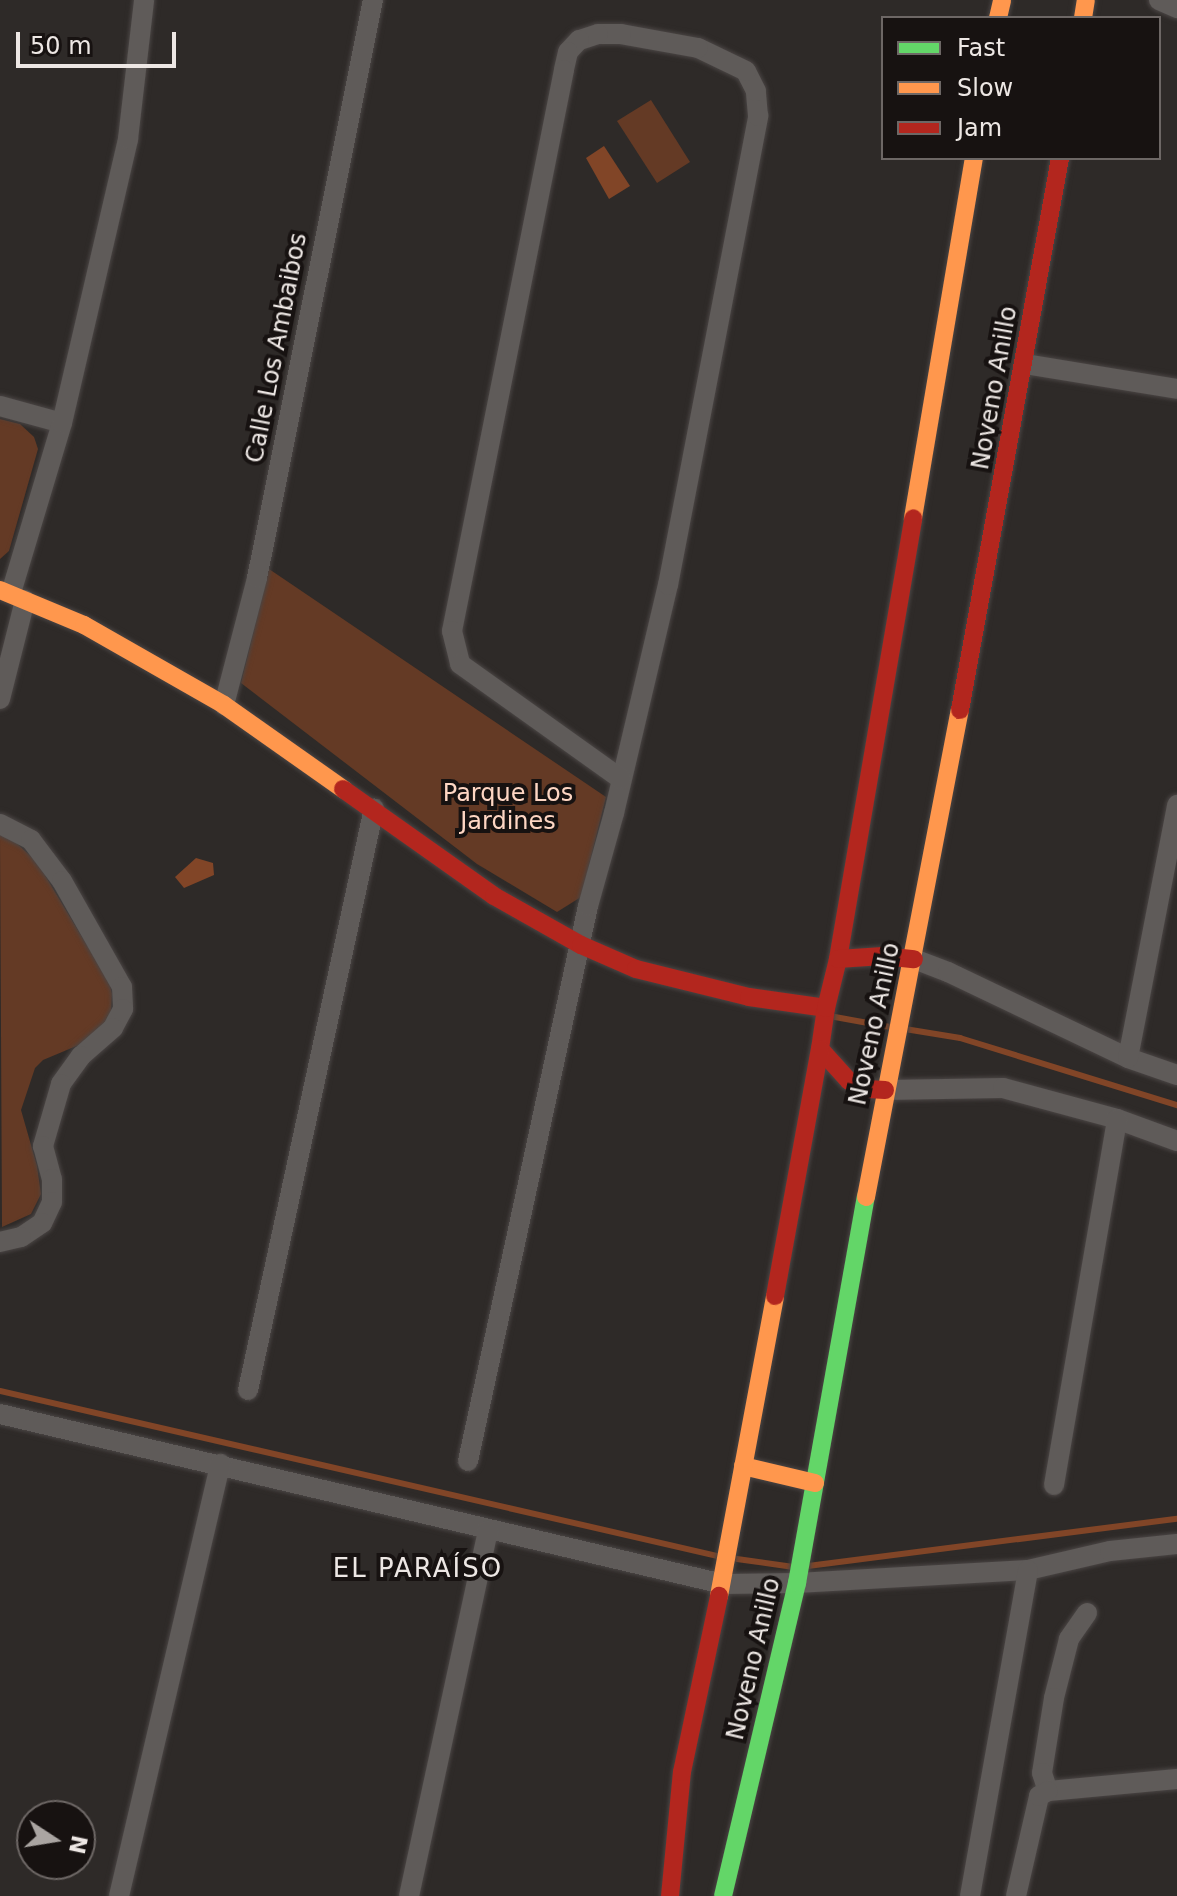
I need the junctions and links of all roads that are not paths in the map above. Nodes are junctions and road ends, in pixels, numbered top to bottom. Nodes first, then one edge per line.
1 (144, 0) edge
2 (373, 0) edge
3 (1159, 0) edge
4 (1177, 8) edge
5 (974, 160) edge
6 (1060, 160) edge
7 (1025, 364) junction
8 (1177, 389) edge
9 (0, 406) edge
10 (62, 423) junction
11 (12, 594) edge
12 (0, 699) edge
13 (224, 705) junction
14 (621, 779) junction
15 (1177, 805) edge
16 (374, 808) junction
17 (0, 824) edge
18 (581, 945) junction
19 (838, 959) junction
20 (914, 959) junction
21 (826, 1008) junction
22 (820, 1049) junction
23 (1128, 1058) junction
24 (1177, 1075) edge
25 (885, 1090) junction
26 (1117, 1119) junction
27 (1177, 1141) edge
28 (0, 1242) edge
29 (248, 1390) dead end
30 (0, 1414) edge
31 (468, 1461) dead end
32 (220, 1464) junction
33 (743, 1466) junction
34 (815, 1483) junction
35 (1054, 1485) dead end
36 (488, 1530) junction
37 (1177, 1544) edge
38 (1028, 1570) junction
39 (724, 1575) junction
40 (797, 1579) junction
41 (1087, 1613) dead end
42 (1177, 1779) edge
43 (1048, 1791) junction
44 (119, 1896) edge
45 (409, 1896) edge
46 (670, 1896) edge
47 (723, 1896) edge
48 (970, 1896) edge
49 (1016, 1896) edge

1 - 10 street
2 - 13 street, Calle Los Ambaibos
3 - 4 street
5 - 19 street, Noveno Anillo
6 - 7 street, Noveno Anillo
7 - 8 street
7 - 20 street, Noveno Anillo
9 - 10 street
10 - 11 street
11 - 12 street
11 - 13 street
13 - 16 street
14 - 14 street
14 - 18 street
15 - 23 street
16 - 18 street
16 - 29 street
17 - 28 street
18 - 21 street
18 - 31 street
19 - 20 street
19 - 21 street, Noveno Anillo
20 - 23 street
20 - 25 street, Noveno Anillo
21 - 22 street, Noveno Anillo
22 - 25 street
22 - 33 street, Noveno Anillo
23 - 24 street
25 - 26 street
25 - 34 street, Noveno Anillo
26 - 27 street
26 - 35 street
30 - 32 street
32 - 36 street
32 - 44 street
33 - 34 street
33 - 39 street, Noveno Anillo
34 - 40 street, Noveno Anillo
36 - 39 street
36 - 45 street
37 - 38 street
38 - 40 street
38 - 48 street
39 - 40 street
39 - 46 street, Noveno Anillo
40 - 47 street, Noveno Anillo
41 - 43 street
42 - 43 street
43 - 49 street

